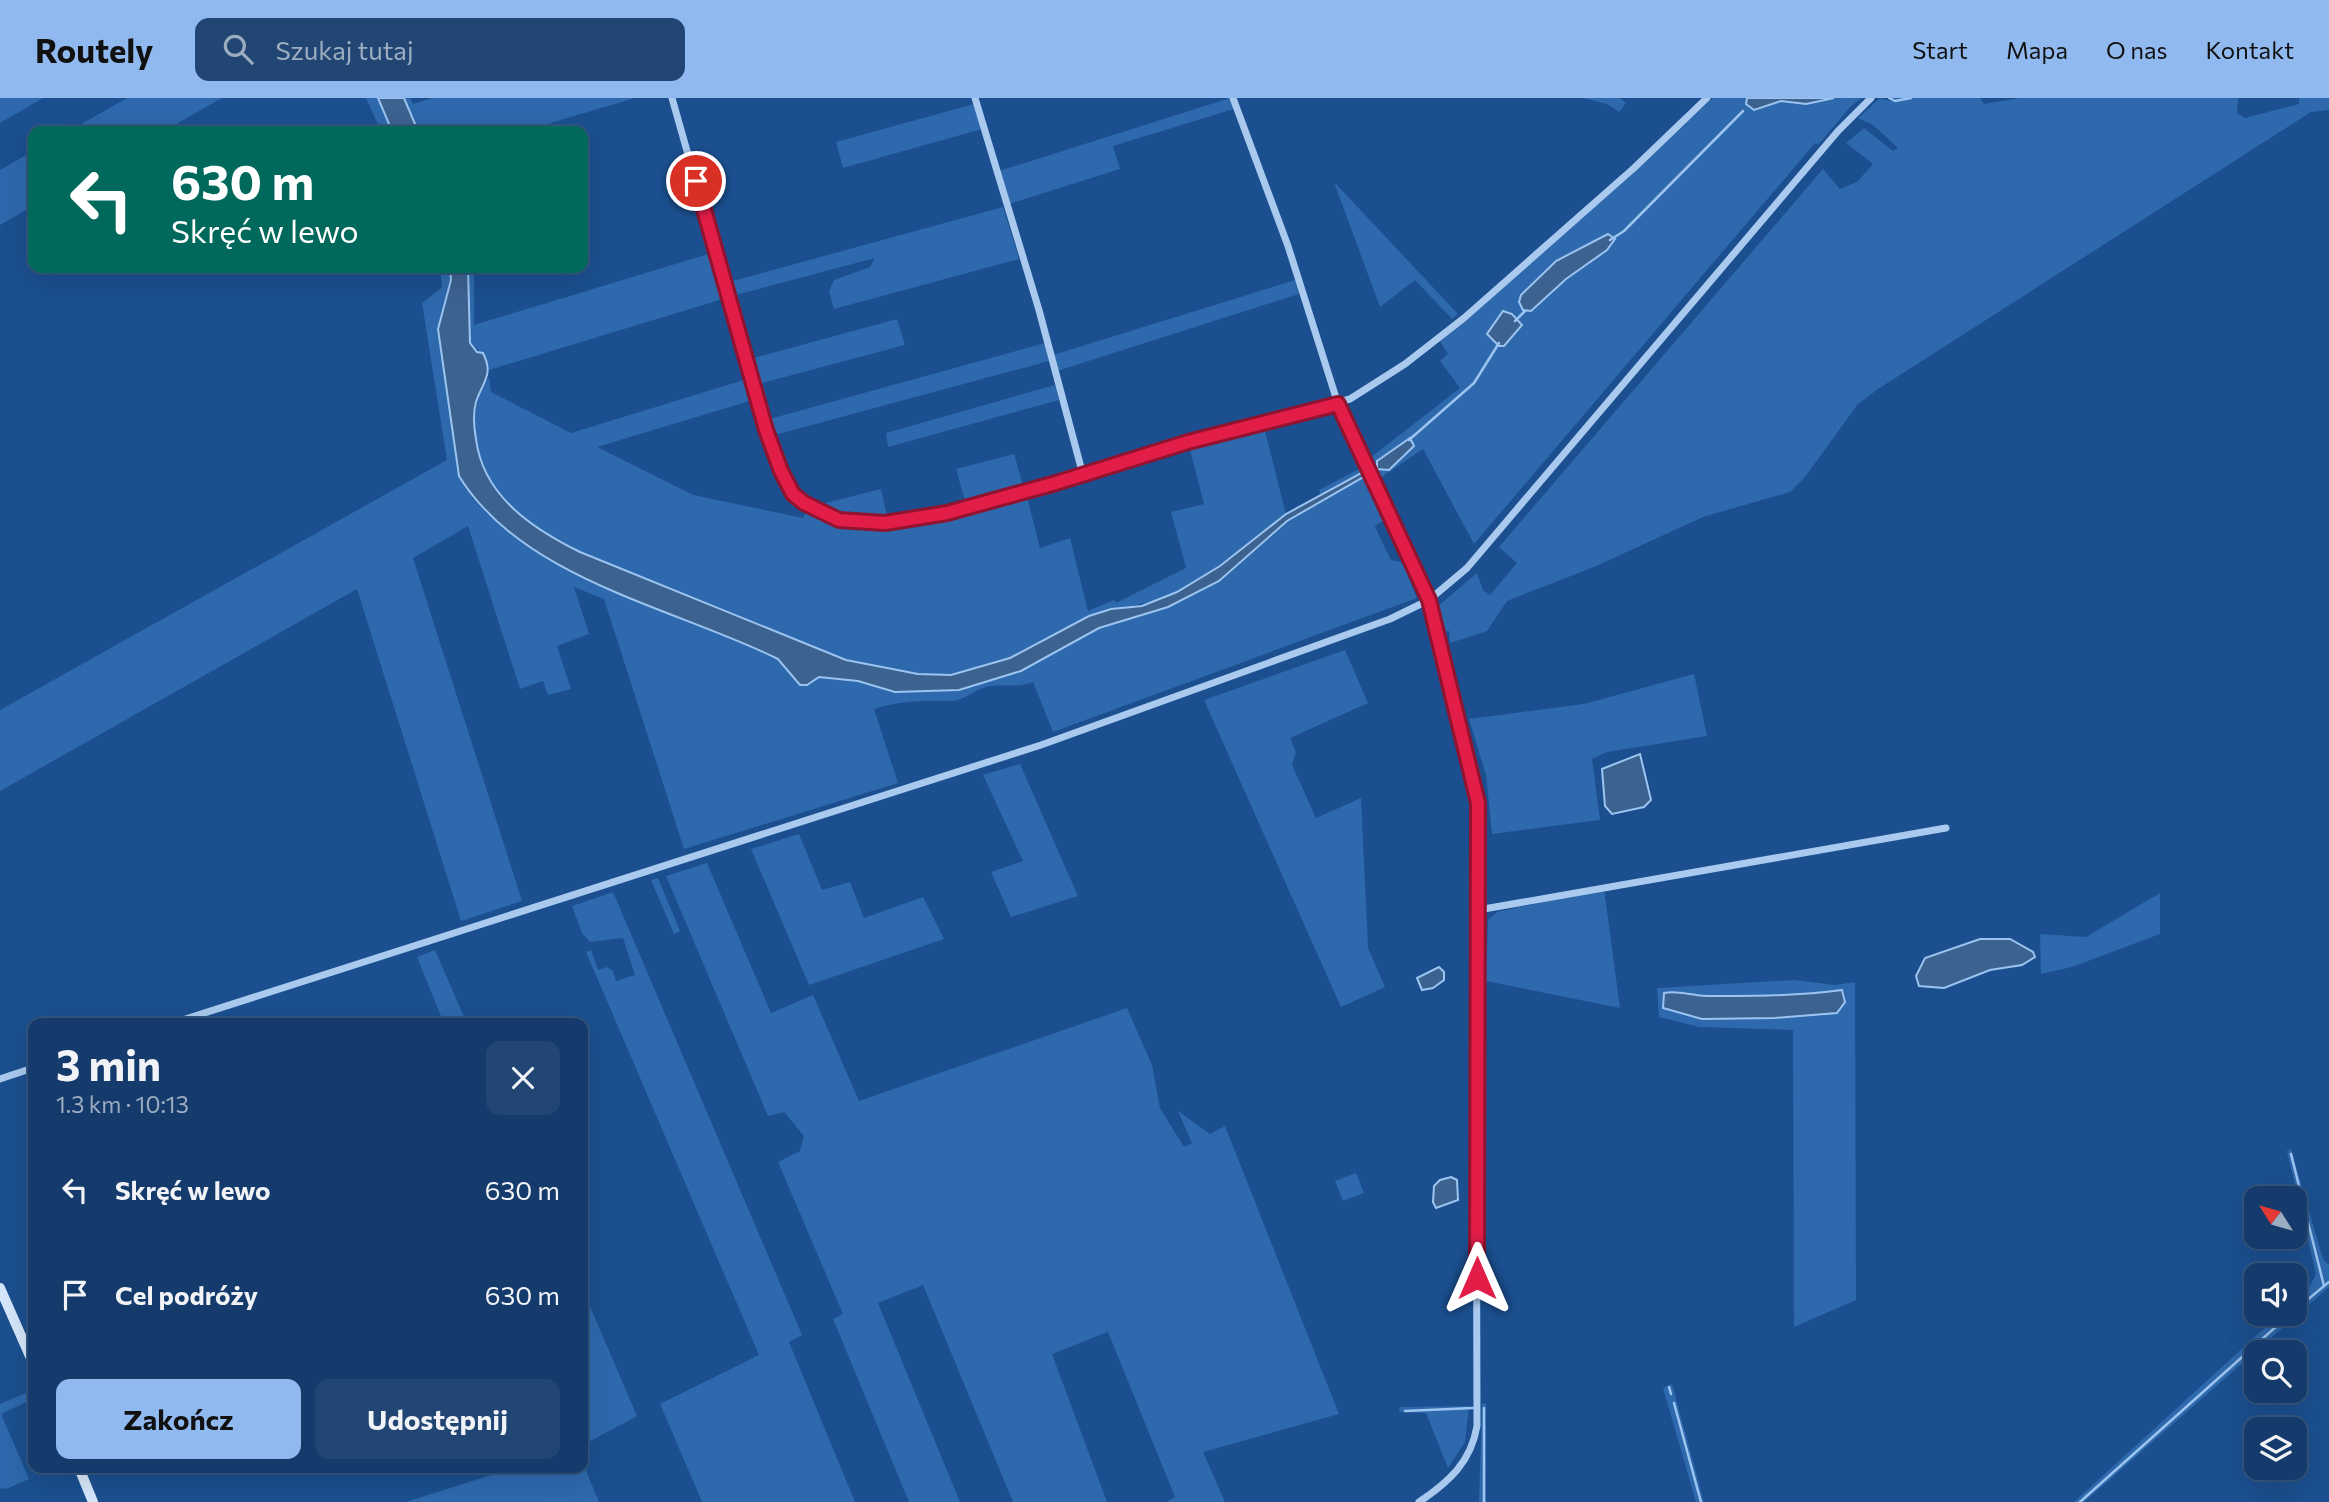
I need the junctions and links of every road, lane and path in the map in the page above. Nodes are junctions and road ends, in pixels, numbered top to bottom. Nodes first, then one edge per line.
1 (672, 98) edge
2 (975, 98) edge
3 (1233, 98) edge
4 (1707, 98) edge
5 (1871, 98) edge
6 (1338, 404) junction
7 (1083, 474) junction
8 (1429, 600) junction
9 (1946, 828) dead end
10 (1478, 910) junction
11 (189, 1018) edge
12 (28, 1070) edge
13 (0, 1079) edge
14 (0, 1288) edge
15 (28, 1352) edge
16 (81, 1473) edge
17 (93, 1502) edge
18 (1419, 1502) edge

1 - 7 street
2 - 7 street
3 - 6 street
4 - 6 street
5 - 8 street
6 - 7 street
6 - 8 street
8 - 10 street
8 - 11 street
9 - 10 street
10 - 18 street
12 - 13 street
14 - 15 street
16 - 17 street

